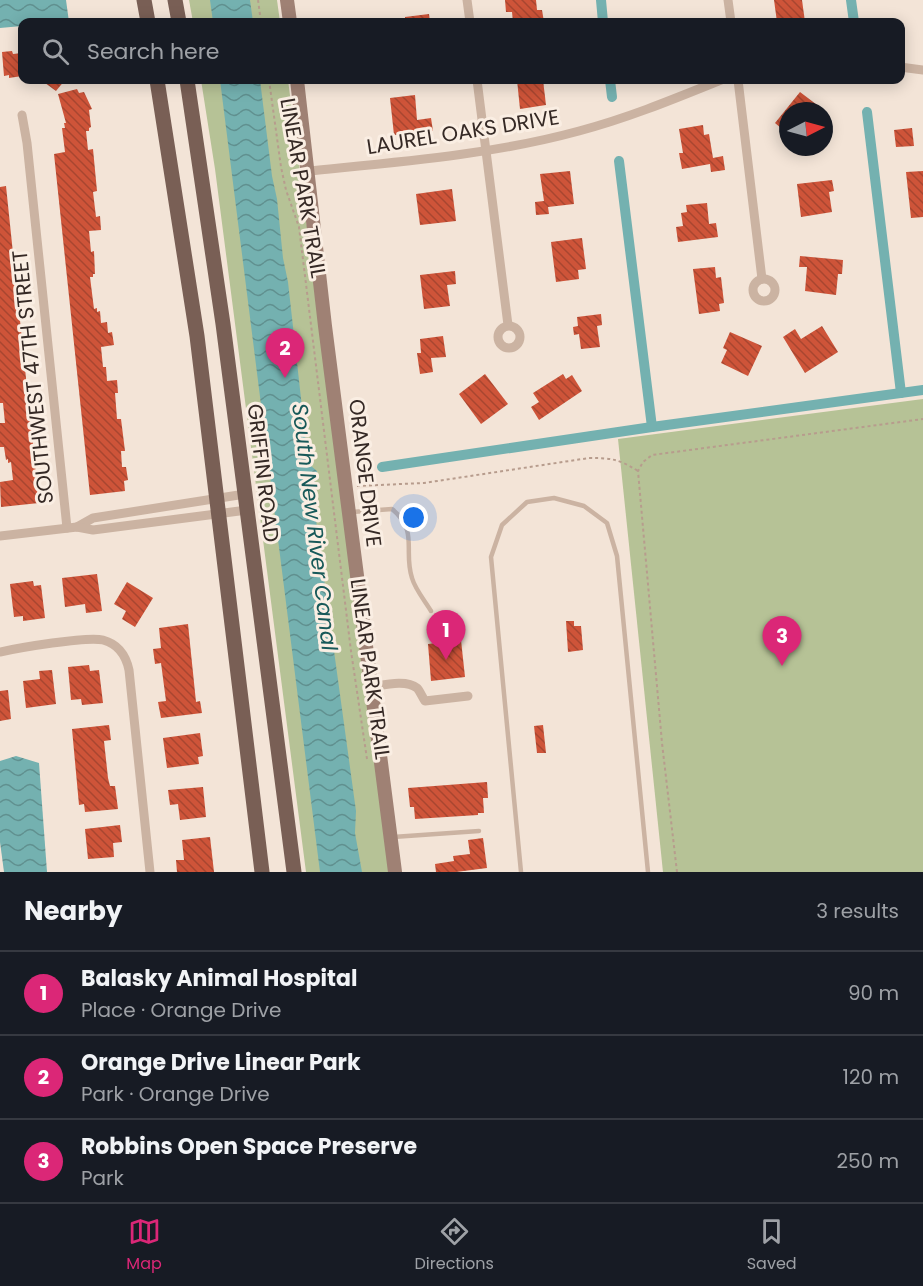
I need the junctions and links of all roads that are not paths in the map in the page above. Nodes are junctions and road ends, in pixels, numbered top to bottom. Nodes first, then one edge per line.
1 (144, 0) edge
2 (175, 0) edge
3 (287, 0) edge
4 (467, 0) edge
5 (728, 0) edge
6 (147, 18) edge
7 (178, 18) edge
8 (289, 18) edge
9 (469, 18) edge
10 (730, 18) edge
11 (905, 68) edge
12 (923, 70) edge
13 (158, 84) edge
14 (188, 84) edge
15 (298, 84) edge
16 (477, 84) edge
17 (711, 84) edge
18 (738, 84) edge
19 (22, 115) dead end
20 (485, 151) junction
21 (309, 171) junction
22 (762, 279) dead end
23 (508, 325) dead end
24 (246, 502) junction
25 (217, 506) junction
26 (349, 512) junction
27 (72, 528) junction
28 (0, 536) edge
29 (431, 611) dead end
30 (0, 652) edge
31 (371, 687) junction
32 (468, 696) dead end
33 (479, 831) dead end
34 (391, 837) junction
35 (150, 872) edge
36 (262, 872) edge
37 (294, 872) edge
38 (395, 872) edge
39 (521, 872) edge
40 (648, 872) edge

1 - 6 main road
2 - 7 main road
3 - 8 street
4 - 9 street
5 - 10 street
11 - 12 street
13 - 25 main road
14 - 24 main road, GRIFFIN ROAD
15 - 21 street, ORANGE DRIVE
16 - 20 street
17 - 20 street, LAUREL OAKS DRIVE
18 - 22 street
19 - 27 street, SOUTHWEST 47TH STREET
20 - 21 street, LAUREL OAKS DRIVE
20 - 23 street
21 - 26 street, ORANGE DRIVE
24 - 25 street
24 - 25 street
24 - 37 main road, GRIFFIN ROAD
25 - 27 street
25 - 27 street
25 - 36 main road
26 - 29 lane
26 - 31 street, ORANGE DRIVE
27 - 28 street
30 - 35 street
31 - 32 street
31 - 34 street, ORANGE DRIVE
33 - 34 lane
34 - 38 street, ORANGE DRIVE
39 - 40 lane

